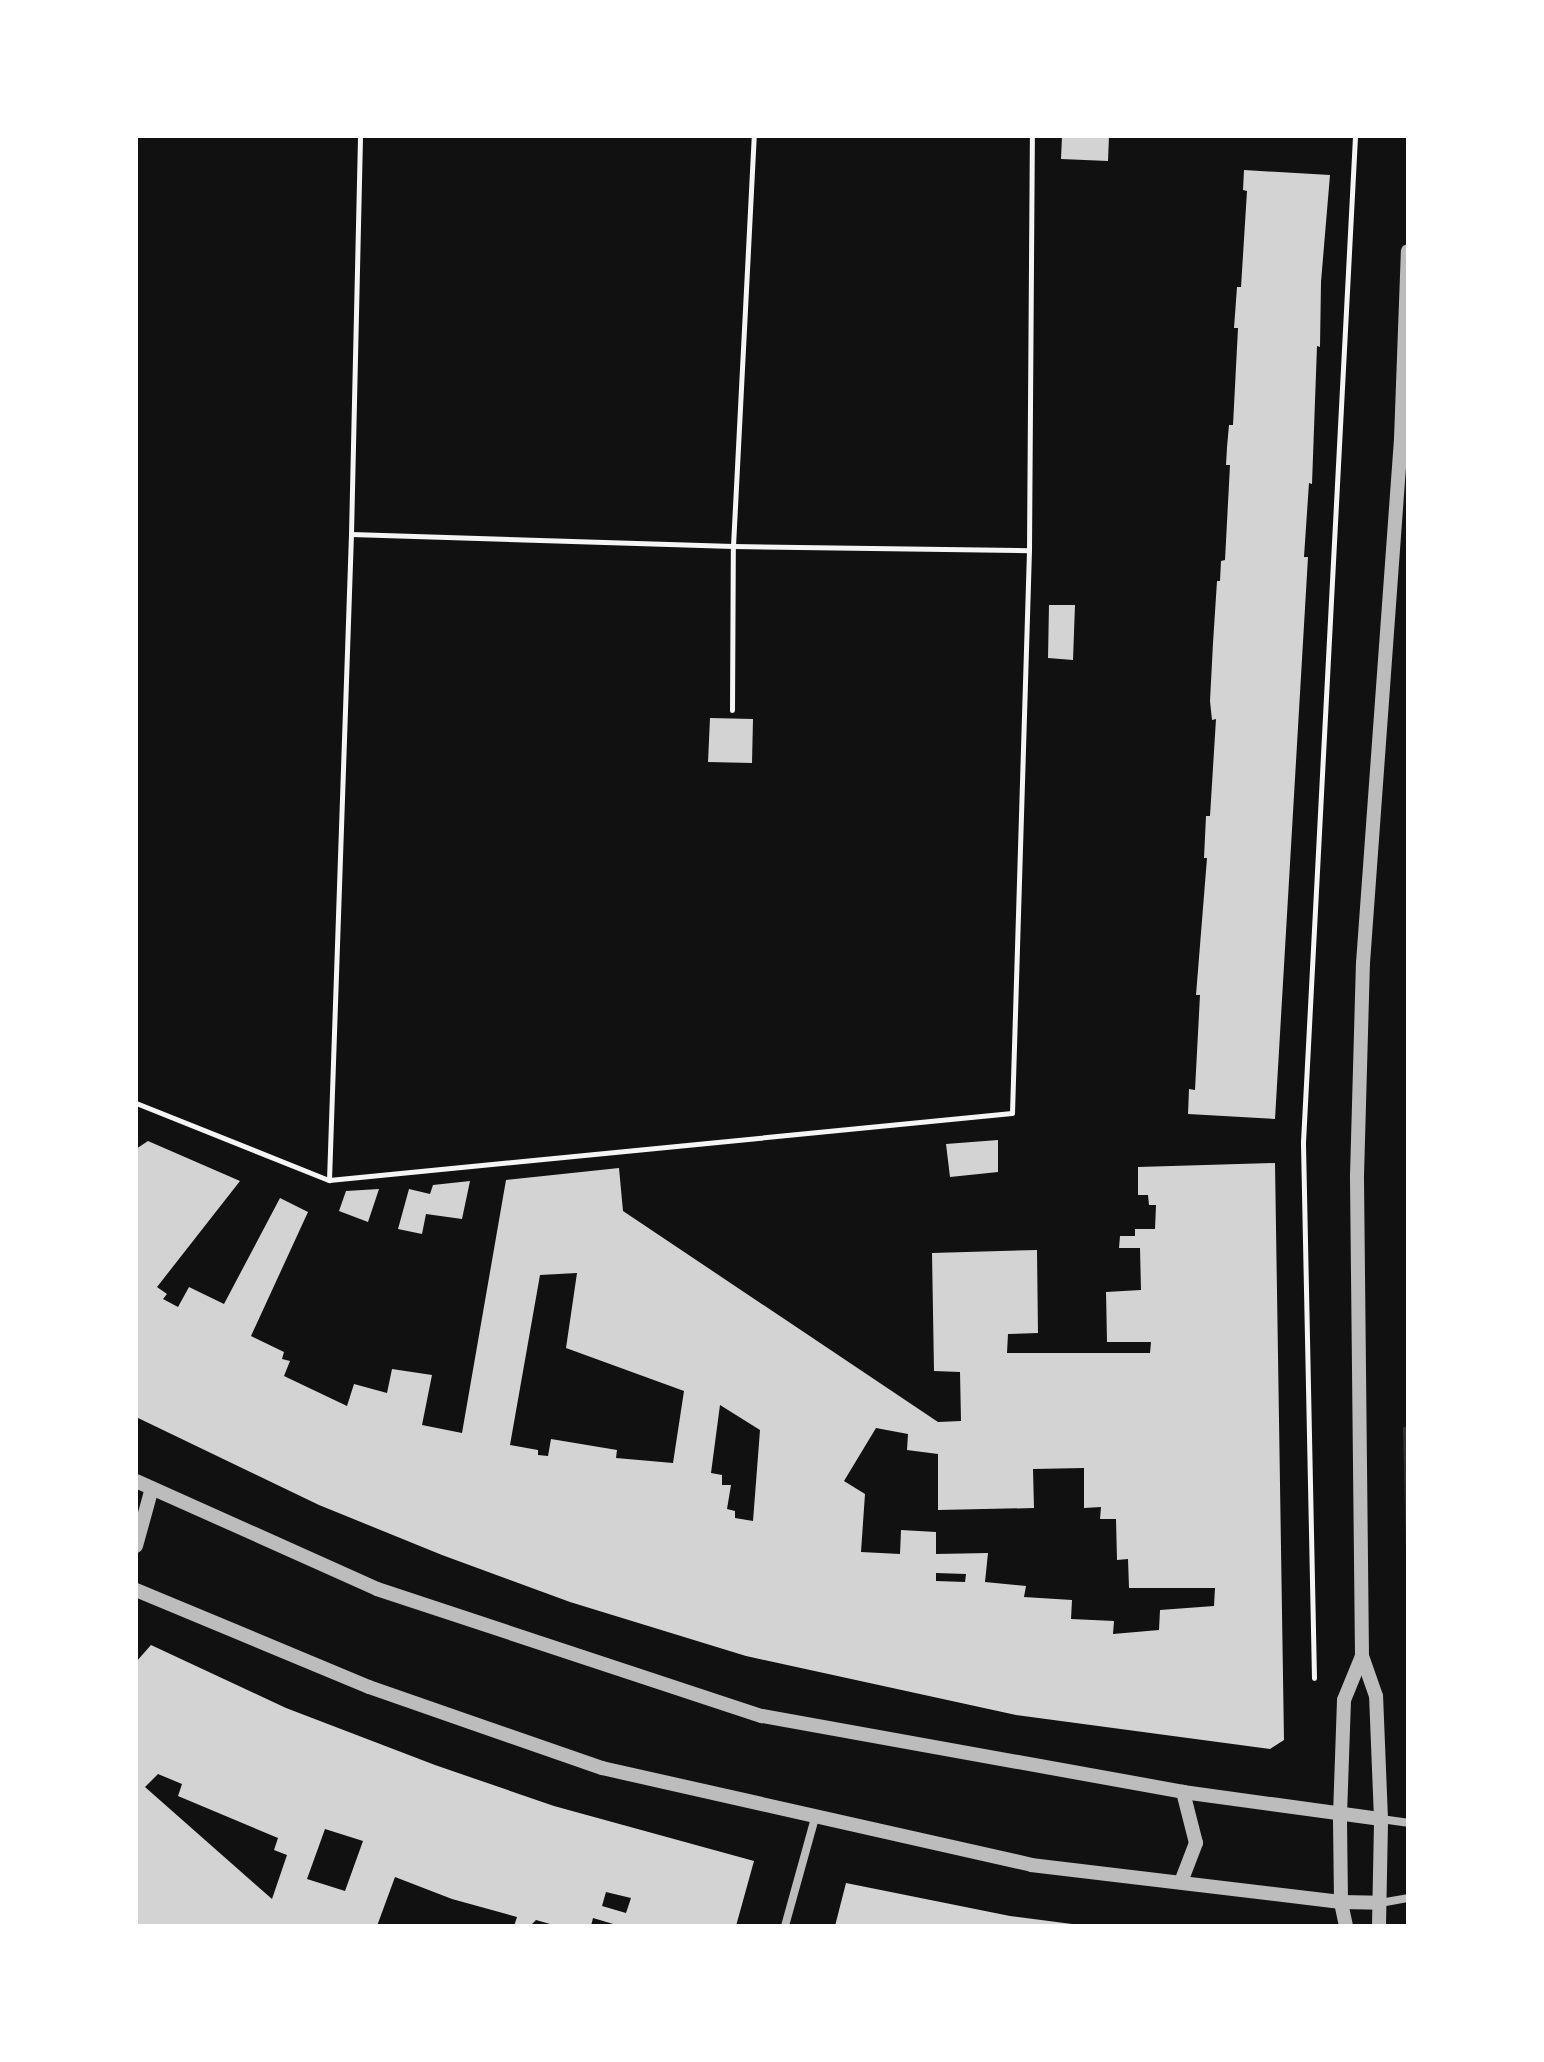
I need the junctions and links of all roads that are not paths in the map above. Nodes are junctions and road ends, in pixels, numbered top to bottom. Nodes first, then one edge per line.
1 (1408, 251) edge
2 (136, 1481) edge
3 (152, 1488) junction
4 (136, 1546) edge
5 (136, 1590) edge
6 (1362, 1656) junction
7 (1183, 1792) junction
8 (1340, 1815) junction
9 (815, 1818) junction
10 (1381, 1819) junction
11 (1408, 1823) edge
12 (1181, 1882) junction
13 (1408, 1898) edge
14 (1341, 1902) junction
15 (1380, 1903) junction
16 (785, 1926) edge
17 (1346, 1926) edge
18 (1379, 1926) edge

1 - 6 street
2 - 3 street
3 - 4 street
3 - 7 street
5 - 9 street
6 - 8 street
6 - 10 street
7 - 8 street
7 - 12 street
8 - 10 street
8 - 14 street
9 - 12 street
9 - 16 street
10 - 11 street
10 - 15 street
12 - 14 street
13 - 15 street
14 - 15 street
14 - 17 street
15 - 18 street

